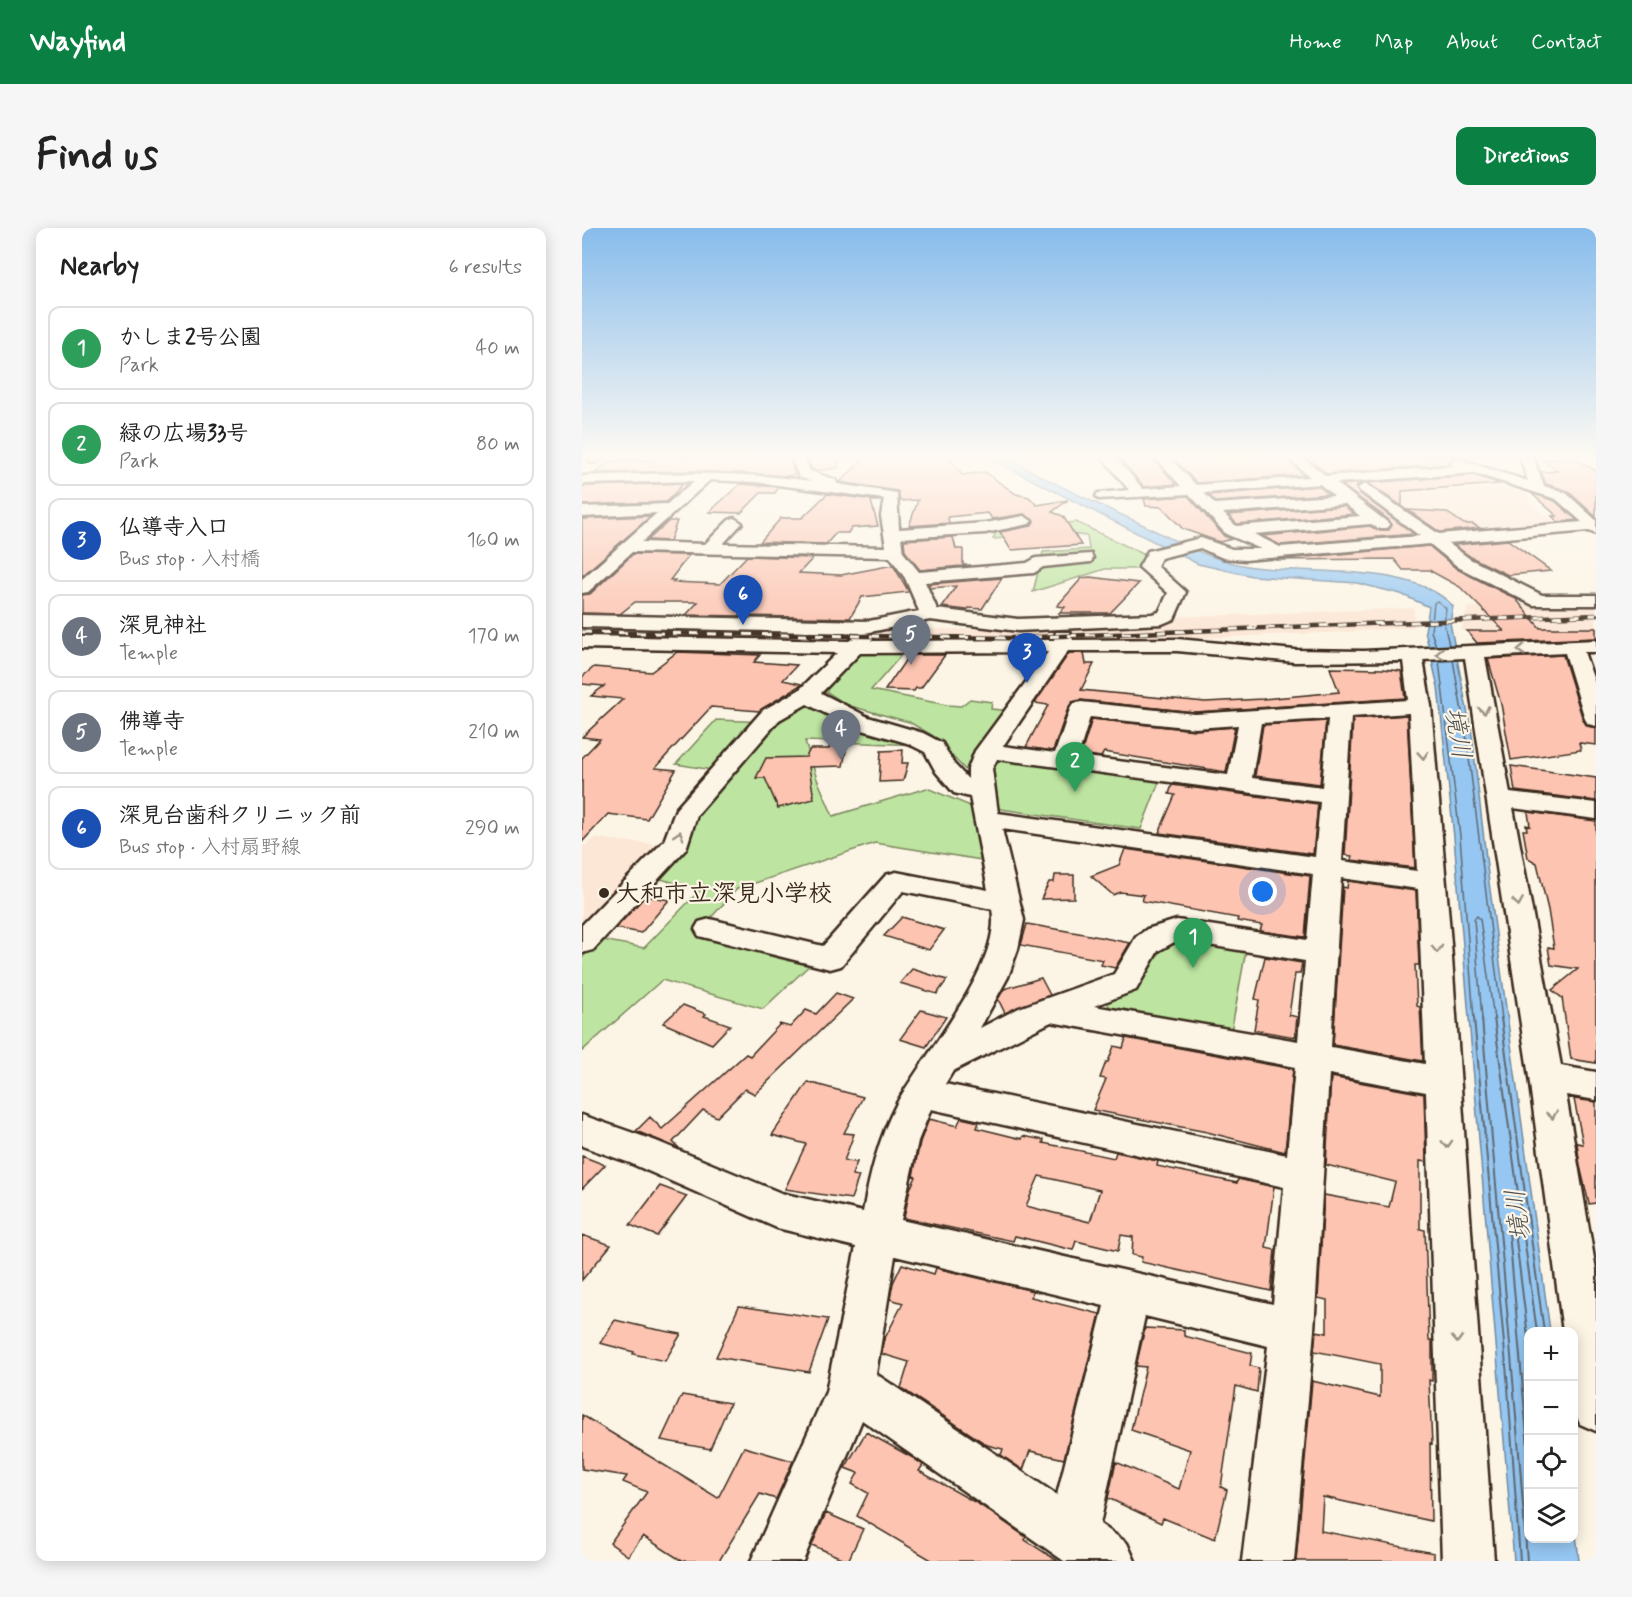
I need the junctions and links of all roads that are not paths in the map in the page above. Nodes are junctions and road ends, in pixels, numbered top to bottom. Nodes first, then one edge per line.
1 (658, 519) edge
2 (890, 519) edge
3 (1221, 519) edge
4 (1372, 519) edge
5 (1374, 519) edge
6 (1407, 519) edge
7 (1024, 521) dead end
8 (734, 523) dead end
9 (1594, 528) edge
10 (1232, 531) junction
11 (892, 534) junction
12 (1434, 539) junction
13 (1404, 542) junction
14 (628, 547) junction
15 (710, 548) junction
16 (895, 552) junction
17 (1277, 552) junction
18 (1085, 558) dead end
19 (914, 578) junction
20 (582, 588) edge
21 (924, 596) junction
22 (1596, 600) edge
23 (930, 614) junction
24 (582, 621) edge
25 (869, 627) junction
26 (1061, 636) junction
27 (582, 642) edge
28 (1596, 646) edge
29 (856, 647) junction
30 (1573, 648) junction
31 (1472, 652) junction
32 (1411, 656) junction
33 (807, 695) junction
34 (1420, 706) junction
35 (1340, 710) junction
36 (1251, 717) junction
37 (1596, 719) edge
38 (987, 751) junction
39 (1064, 761) junction
40 (1239, 783) junction
41 (1334, 796) junction
42 (1501, 799) junction
43 (985, 806) junction
44 (1596, 811) edge
45 (1328, 867) junction
46 (1431, 882) junction
47 (1004, 902) junction
48 (710, 929) dead end
49 (582, 943) edge
50 (1322, 953) junction
51 (1050, 1010) junction
52 (1314, 1058) junction
53 (943, 1061) junction
54 (1546, 1077) junction
55 (1444, 1081) junction
56 (1596, 1086) edge
57 (921, 1093) junction
58 (582, 1130) edge
59 (1304, 1175) junction
60 (879, 1234) junction
61 (1129, 1293) junction
62 (1292, 1330) junction
63 (852, 1385) junction
64 (1596, 1408) edge
65 (1090, 1549) edge
66 (777, 1561) edge
67 (1268, 1561) edge
68 (1468, 1561) edge

1 - 14 street
2 - 11 street
3 - 10 street
4 - 10 street
5 - 13 street
6 - 12 street
7 - 11 street
8 - 15 street
9 - 12 street
10 - 17 street
11 - 16 street
12 - 13 street
12 - 22 street
13 - 17 street
14 - 15 street
14 - 20 street
15 - 16 street
16 - 19 street
17 - 26 street
18 - 19 street
19 - 21 street
21 - 23 street
21 - 25 street
23 - 25 street
23 - 26 street
24 - 25 street
25 - 29 street
26 - 29 street
26 - 32 street
26 - 38 street
27 - 29 street
28 - 30 street
29 - 33 street
30 -> 31 street
30 - 37 street
31 -> 32 street
31 -> 42 street
32 - 34 street
33 - 43 street
49 -> 33 street
34 - 35 street
34 -> 46 street
35 - 36 street
35 - 41 street
36 - 39 street
36 - 40 street
38 - 39 street
38 - 43 street
39 - 40 street
40 - 41 street
41 - 45 street
42 - 44 street
42 -> 54 street
43 - 45 street
43 - 47 street
45 - 46 street
45 - 50 street
46 -> 55 street
47 - 48 street
47 - 53 street
50 - 51 street
50 - 52 street
51 - 52 street
51 - 53 street
52 - 55 street
52 - 59 street
53 - 57 street
54 - 56 street
54 -> 64 street
55 -> 68 street
57 - 59 street
57 - 60 street
58 - 60 street
59 - 62 street
60 - 61 street
60 - 63 street
61 - 62 street
61 - 65 street
62 - 67 street
63 - 65 street
63 - 66 street

